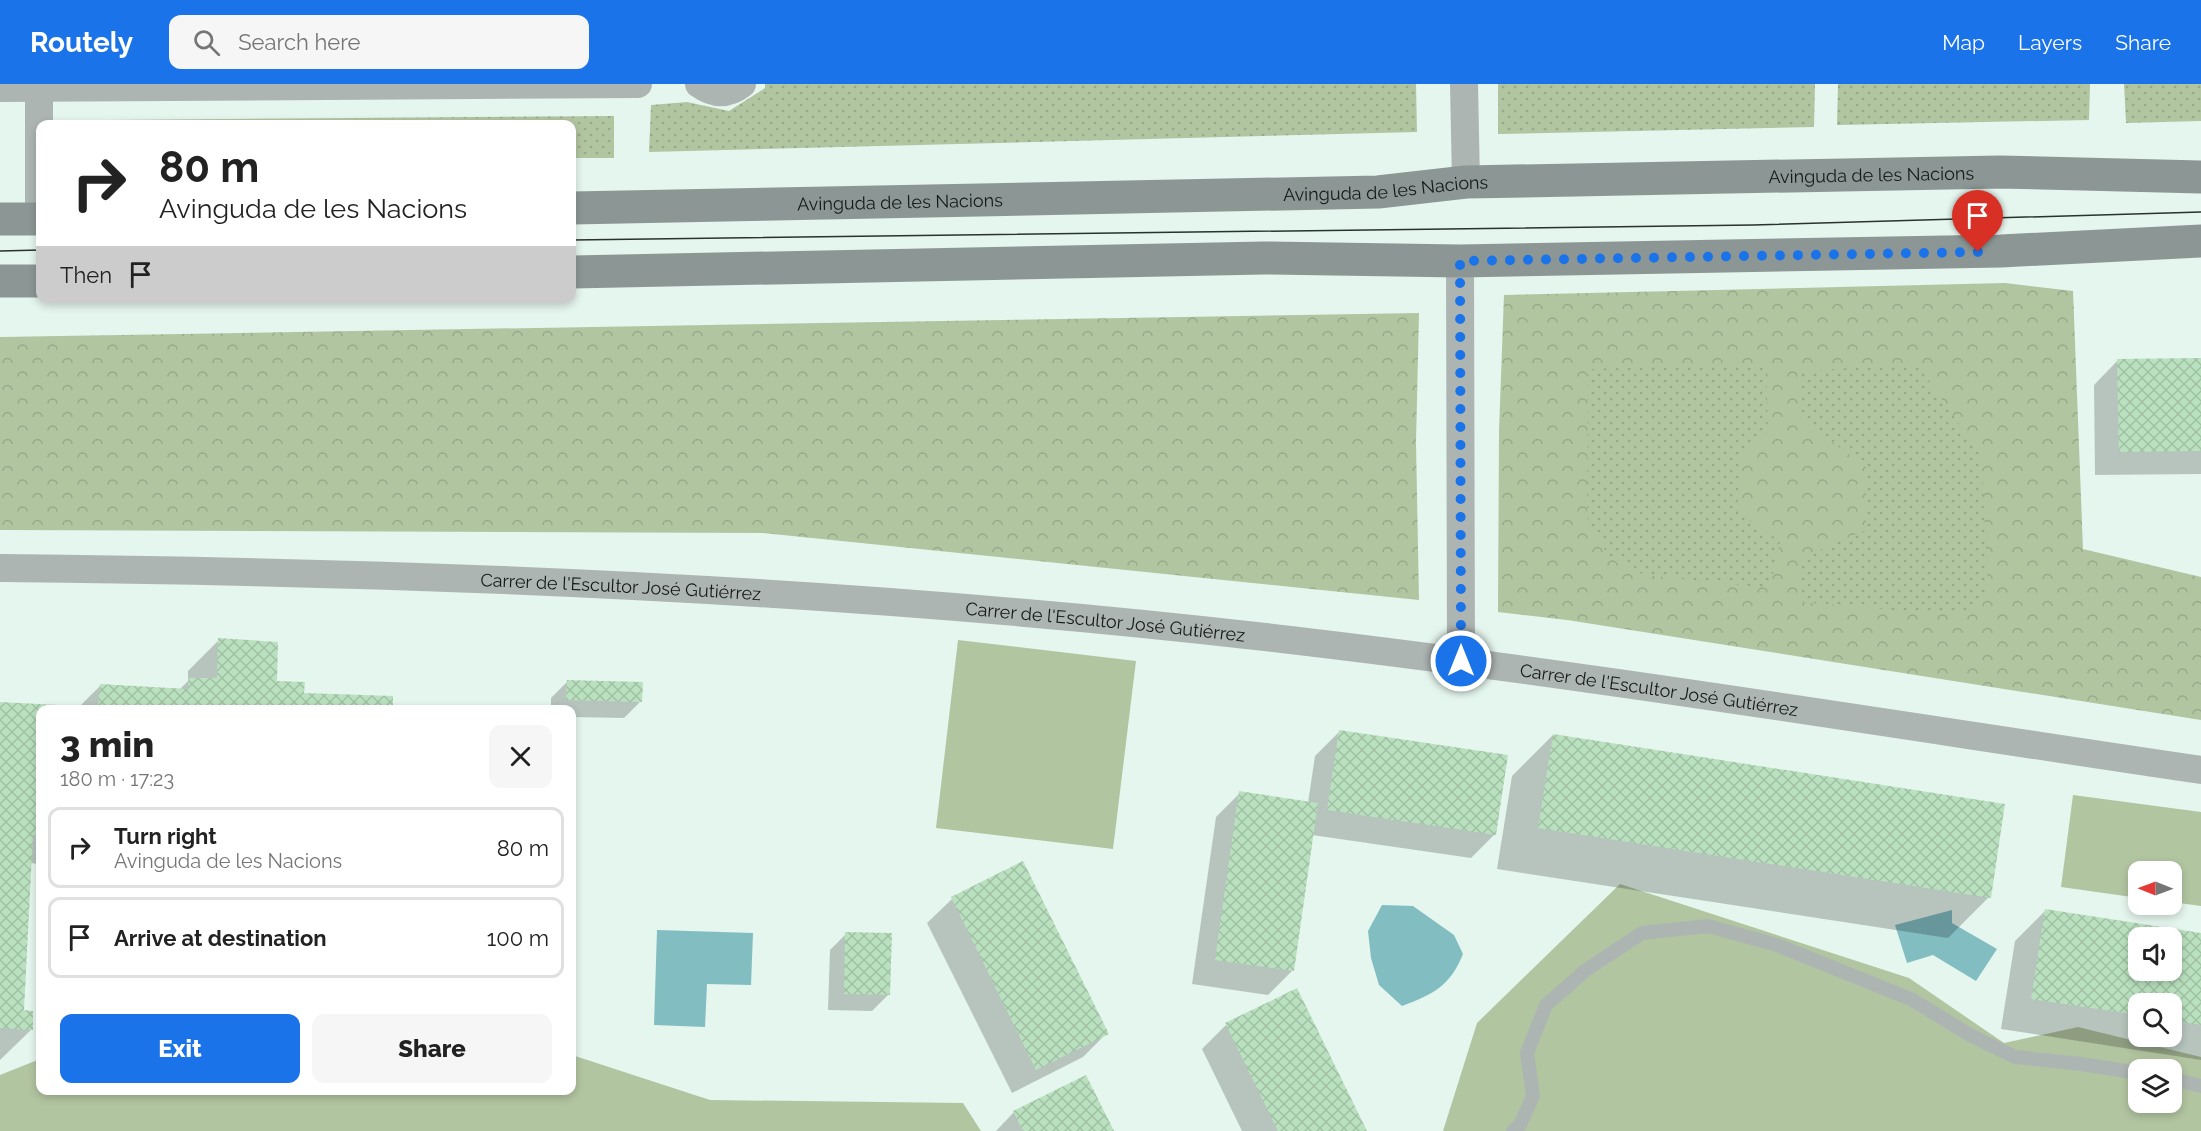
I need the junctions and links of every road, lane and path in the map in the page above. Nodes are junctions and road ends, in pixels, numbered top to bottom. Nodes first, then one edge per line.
1 (636, 84) edge
2 (699, 84) edge
3 (742, 84) edge
4 (1464, 84) edge
5 (39, 86) edge
6 (0, 88) edge
7 (39, 120) edge
8 (2201, 177) edge
9 (1466, 182) junction
10 (576, 208) edge
11 (0, 219) edge
12 (36, 219) edge
13 (2201, 241) edge
14 (1460, 261) junction
15 (576, 272) edge
16 (0, 281) edge
17 (36, 281) edge
18 (0, 568) edge
19 (1461, 661) junction
20 (2201, 770) edge
21 (2128, 1071) edge
22 (2182, 1081) edge
23 (2201, 1086) edge
24 (1513, 1131) edge

1 - 5 street
2 - 3 street
4 - 9 street
5 - 6 street
5 - 7 street
8 - 9 main road, Avinguda de les Nacions
9 - 10 main road, Avinguda de les Nacions
11 - 12 main road
13 - 14 main road
14 - 15 main road
14 - 19 street
16 - 17 main road
18 - 19 street, Carrer de l'Escultor José Gutiérrez
19 - 20 street, Carrer de l'Escultor José Gutiérrez
21 - 24 lane
22 - 23 lane

